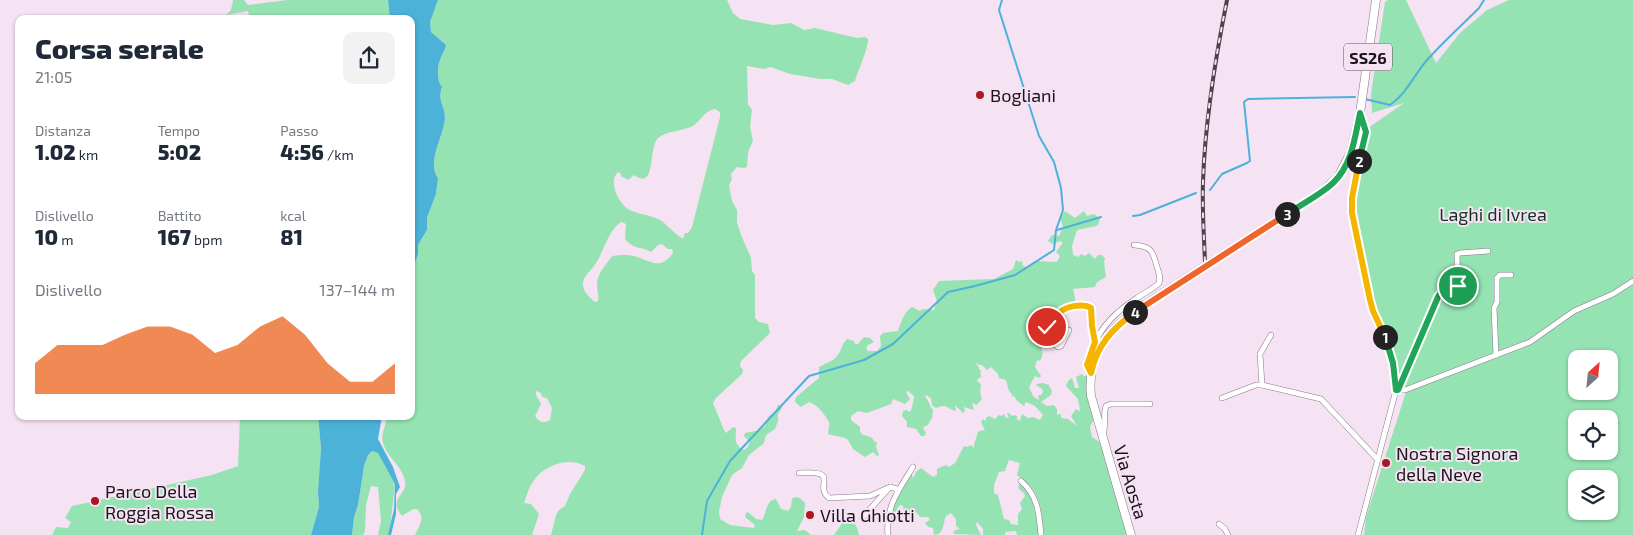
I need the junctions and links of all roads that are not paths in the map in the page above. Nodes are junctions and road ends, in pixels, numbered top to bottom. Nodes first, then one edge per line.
1 (1376, 0) edge
2 (1360, 113) junction
3 (1134, 245) dead end
4 (1488, 251) dead end
5 (1511, 275) dead end
6 (1633, 281) edge
7 (1069, 330) dead end
8 (1271, 335) dead end
9 (1095, 342) junction
10 (1496, 355) junction
11 (1091, 373) junction
12 (1264, 385) junction
13 (1397, 390) junction
14 (1222, 398) dead end
15 (1150, 404) dead end
16 (1102, 436) junction
17 (1378, 460) junction
18 (913, 466) dead end
19 (800, 473) dead end
20 (1021, 481) dead end
21 (890, 487) junction
22 (897, 493) junction
23 (862, 518) dead end
24 (1219, 524) dead end
25 (888, 535) edge
26 (1041, 535) edge
27 (1131, 535) edge
28 (1228, 535) edge
29 (1358, 535) edge

1 - 2 main road, SS26
2 - 11 main road, Via Aosta / SS26
2 - 13 street
3 - 9 street
4 - 13 street
5 - 10 street
6 - 10 street
7 - 9 street
8 - 12 street
9 - 11 street
10 - 13 street
11 - 16 main road, Via Aosta / SS26
12 - 14 street
12 - 17 street
13 - 17 street
15 - 16 street, Via Aosta
16 - 27 main road, Via Aosta / SS26
17 - 29 street
18 - 22 street
19 - 21 street
20 - 26 street
21 - 22 street
21 - 23 street
22 - 25 street
24 - 28 street

